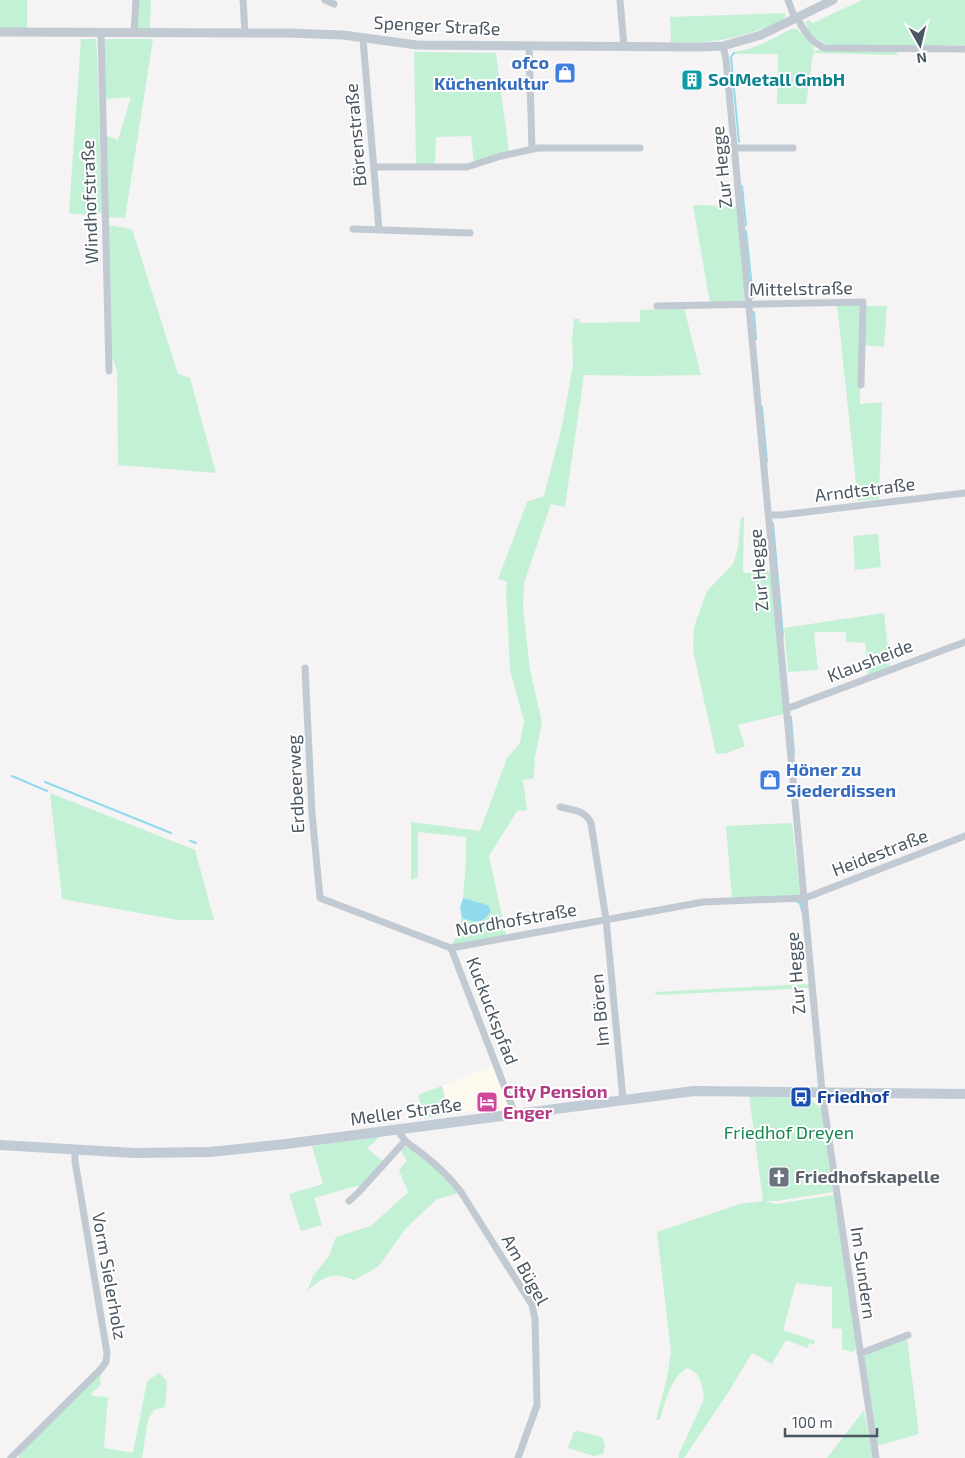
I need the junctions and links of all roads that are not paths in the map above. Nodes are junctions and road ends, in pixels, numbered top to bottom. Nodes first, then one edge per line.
1 (136, 0) edge
2 (243, 0) edge
3 (325, 0) edge
4 (620, 0) edge
5 (788, 0) edge
6 (833, 0) edge
7 (334, 4) dead end
8 (796, 19) junction
9 (0, 32) edge
10 (101, 32) junction
11 (134, 32) junction
12 (245, 32) junction
13 (363, 38) junction
14 (529, 46) junction
15 (723, 46) junction
16 (624, 47) junction
17 (965, 49) edge
18 (640, 148) dead end
19 (735, 148) junction
20 (793, 148) dead end
21 (532, 149) junction
22 (374, 167) junction
23 (353, 229) dead end
24 (379, 230) junction
25 (470, 233) dead end
26 (750, 305) junction
27 (657, 306) dead end
28 (109, 370) dead end
29 (861, 385) dead end
30 (965, 493) edge
31 (769, 515) junction
32 (965, 642) edge
33 (305, 668) dead end
34 (786, 709) junction
35 (560, 807) dead end
36 (965, 836) edge
37 (320, 898) joint
38 (805, 898) junction
39 (606, 919) junction
40 (451, 948) junction
41 (822, 1092) junction
42 (965, 1094) edge
43 (623, 1099) junction
44 (514, 1114) junction
45 (398, 1129) junction
46 (405, 1141) junction
47 (0, 1145) edge
48 (75, 1150) junction
49 (349, 1201) dead end
50 (908, 1336) dead end
51 (860, 1352) junction
52 (11, 1458) edge
53 (518, 1458) edge
54 (876, 1458) edge

1 - 11 street
2 - 12 street
3 - 7 street
4 - 16 street
5 - 8 street
6 - 8 street, Spenger Straße
8 - 15 street, Spenger Straße
8 - 17 street
9 - 10 street, Spenger Straße
10 - 11 street, Spenger Straße
10 - 28 street, Windhofstraße
11 - 12 street, Spenger Straße
12 - 13 street, Spenger Straße
13 - 14 street, Spenger Straße
13 - 22 street, Börenstraße
14 - 16 street, Spenger Straße
14 - 21 street
15 - 16 street, Spenger Straße
15 - 19 street, Zur Hegge
18 - 21 street
19 - 20 street
19 - 26 street, Zur Hegge
21 - 22 street
22 - 24 street, Börenstraße
23 - 24 street
24 - 25 street
26 - 27 street, Mittelstraße
26 - 29 street, Mittelstraße
26 - 31 street, Zur Hegge
30 - 31 street, Arndtstraße
31 - 34 street, Zur Hegge
32 - 34 street, Klausheide
33 - 37 street, Erdbeerweg
34 - 38 street, Zur Hegge
35 - 39 street
36 - 38 street, Heidestraße
37 - 40 street, Nordhofstraße
38 - 39 street, Nordhofstraße
38 - 41 street, Zur Hegge
39 - 40 street, Nordhofstraße
39 - 43 street, Im Bören
40 - 44 street, Kuckuckspfad
41 - 42 main road, Meller Straße
41 - 43 main road, Meller Straße
41 - 51 street, Im Sundern
43 - 44 main road, Meller Straße
44 - 45 main road, Meller Straße
45 - 46 street, Am Bügel
45 - 48 main road, Meller Straße
46 - 49 street
46 - 53 street, Am Bügel
47 - 48 main road, Meller Straße
48 - 52 street, Vorm Sielerholz
50 - 51 street
51 - 54 street, Im Sundern

